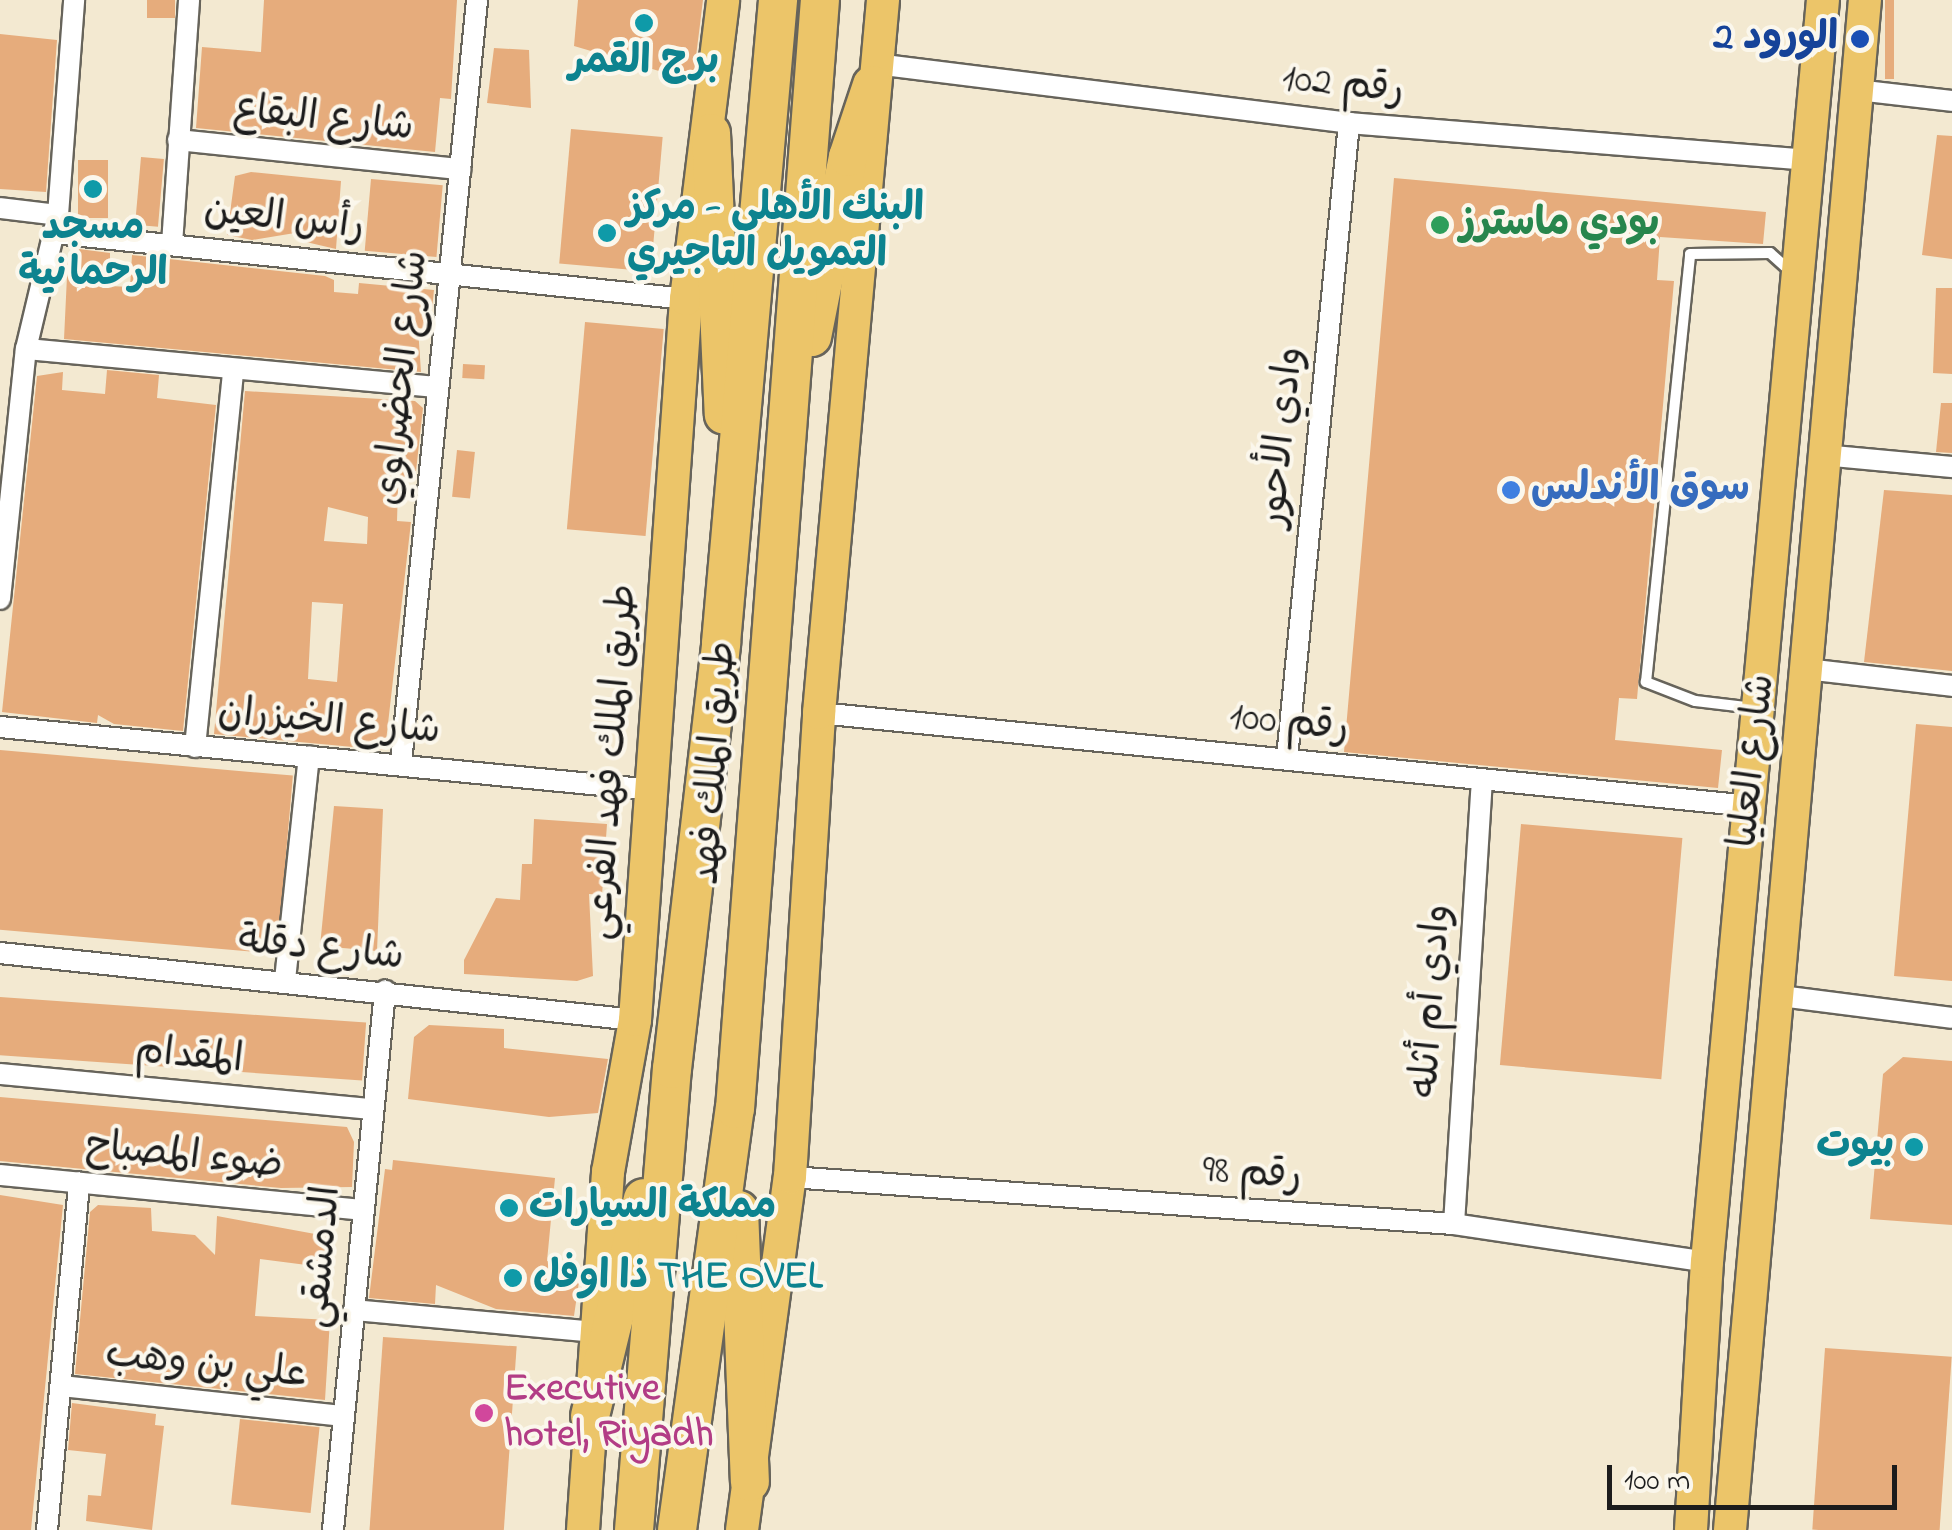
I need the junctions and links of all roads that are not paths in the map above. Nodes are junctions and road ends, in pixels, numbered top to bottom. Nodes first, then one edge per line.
1 (74, 0) edge
2 (189, 0) edge
3 (477, 0) edge
4 (723, 0) edge
5 (778, 0) edge
6 (820, 0) edge
7 (883, 0) edge
8 (1823, 0) edge
9 (1865, 0) edge
10 (874, 74) junction
11 (1857, 90) junction
12 (1952, 100) edge
13 (1348, 123) junction
14 (711, 133) junction
15 (178, 140) junction
16 (1806, 160) junction
17 (461, 169) junction
18 (0, 208) edge
19 (56, 224) junction
20 (172, 244) junction
21 (450, 271) junction
22 (1796, 277) junction
23 (686, 298) junction
24 (26, 349) junction
25 (233, 370) junction
26 (434, 387) junction
27 (788, 403) junction
28 (1822, 455) junction
29 (1952, 467) edge
30 (732, 513) junction
31 (0, 599) edge
32 (1809, 628) junction
33 (1768, 642) junction
34 (1806, 669) junction
35 (1952, 686) edge
36 (1761, 709) junction
37 (819, 713) junction
38 (0, 728) edge
39 (195, 747) junction
40 (309, 756) junction
41 (1287, 758) junction
42 (401, 764) junction
43 (1482, 783) junction
44 (653, 790) junction
45 (1750, 806) junction
46 (0, 953) edge
47 (285, 980) junction
48 (385, 991) junction
49 (1773, 995) junction
50 (1952, 1018) edge
51 (635, 1020) junction
52 (672, 1069) junction
53 (0, 1074) edge
54 (372, 1109) junction
55 (736, 1109) junction
56 (0, 1175) edge
57 (790, 1178) junction
58 (79, 1182) junction
59 (362, 1210) junction
60 (1454, 1224) junction
61 (1708, 1262) junction
62 (354, 1310) junction
63 (594, 1332) junction
64 (62, 1386) junction
65 (342, 1416) junction
66 (590, 1416) junction
67 (750, 1482) junction
68 (47, 1530) edge
69 (333, 1530) edge
70 (583, 1530) edge
71 (634, 1530) edge
72 (677, 1530) edge
73 (742, 1530) edge
74 (1691, 1530) edge
75 (1729, 1530) edge

1 - 19 street
2 - 15 street
3 - 17 street, شارع الحضراوي
4 - 14 main road, طريق الملك فهد الفرعي
5 - 30 highway, طريق الملك فهد
6 - 27 highway, طريق الملك فهد
7 - 10 main road
8 - 16 main road, شارع العليا
9 - 11 main road, شارع العليا
10 - 13 street, رقم 102
10 - 27 highway
10 - 37 main road
11 - 12 street
11 - 28 main road, شارع العليا
13 - 16 street, رقم 102
13 - 41 street, وادي الأحور
14 - 23 main road, طريق الملك فهد الفرعي
14 - 30 highway
15 - 17 street, شارع البقاع
15 - 20 street
16 - 22 main road, شارع العليا
17 - 21 street, شارع الحضراوي
18 - 19 street, رأس العين
19 - 20 street, رأس العين
19 - 24 street
20 - 21 street, رأس العين
21 - 23 street, رأس العين
21 - 26 street, شارع الحضراوي
22 - 33 main road, شارع العليا
22 - 36 lane
23 - 44 main road, طريق الملك فهد الفرعي
24 - 25 street
24 - 31 street
25 - 26 street
25 - 39 street
26 - 42 street, شارع الحضراوي
27 - 55 highway, طريق الملك فهد
28 - 29 street
28 - 32 main road, شارع العليا
30 - 52 highway, طريق الملك فهد
32 - 33 main road
32 - 34 main road, شارع العليا
33 - 36 main road, شارع العليا
34 - 35 street
34 - 49 main road, شارع العليا
36 - 45 main road, شارع العليا
37 - 41 street, رقم 100
37 - 57 main road
38 - 39 street, شارع الخيزران
39 - 40 street, شارع الخيزران
40 - 42 street, شارع الخيزران
40 - 47 street
41 - 43 street, رقم 100
42 - 44 street, شارع الخيزران
43 - 45 street, رقم 100
43 - 60 street, وادي أم أثله
44 - 51 main road, طريق الملك فهد الفرعي
45 - 61 main road, شارع العليا
46 - 47 street, شارع دقلة
47 - 48 street, شارع دقلة
48 - 51 street, شارع دقلة
48 - 54 street, الدمشقي
49 - 50 street
49 - 75 main road, شارع العليا
51 - 63 main road, طريق الملك فهد الفرعي
52 - 66 highway
52 - 71 highway, طريق الملك فهد
53 - 54 street, المقدام
54 - 59 street, الدمشقي
55 - 67 highway
55 - 72 highway, طريق الملك فهد
56 - 58 street, ضوء المصباح
57 - 60 street, رقم 98
57 - 67 main road
58 - 59 street, ضوء المصباح
58 - 64 street
59 - 62 street, الدمشقي
60 - 61 street, رقم 98
61 - 74 main road, شارع العليا
62 - 63 street
62 - 65 street, الدمشقي
63 - 66 main road, طريق الملك فهد الفرعي
64 - 65 street, علي بن وهب
64 - 68 street
65 - 69 street, الدمشقي
66 - 70 main road, طريق الملك فهد الفرعي
67 - 73 main road

